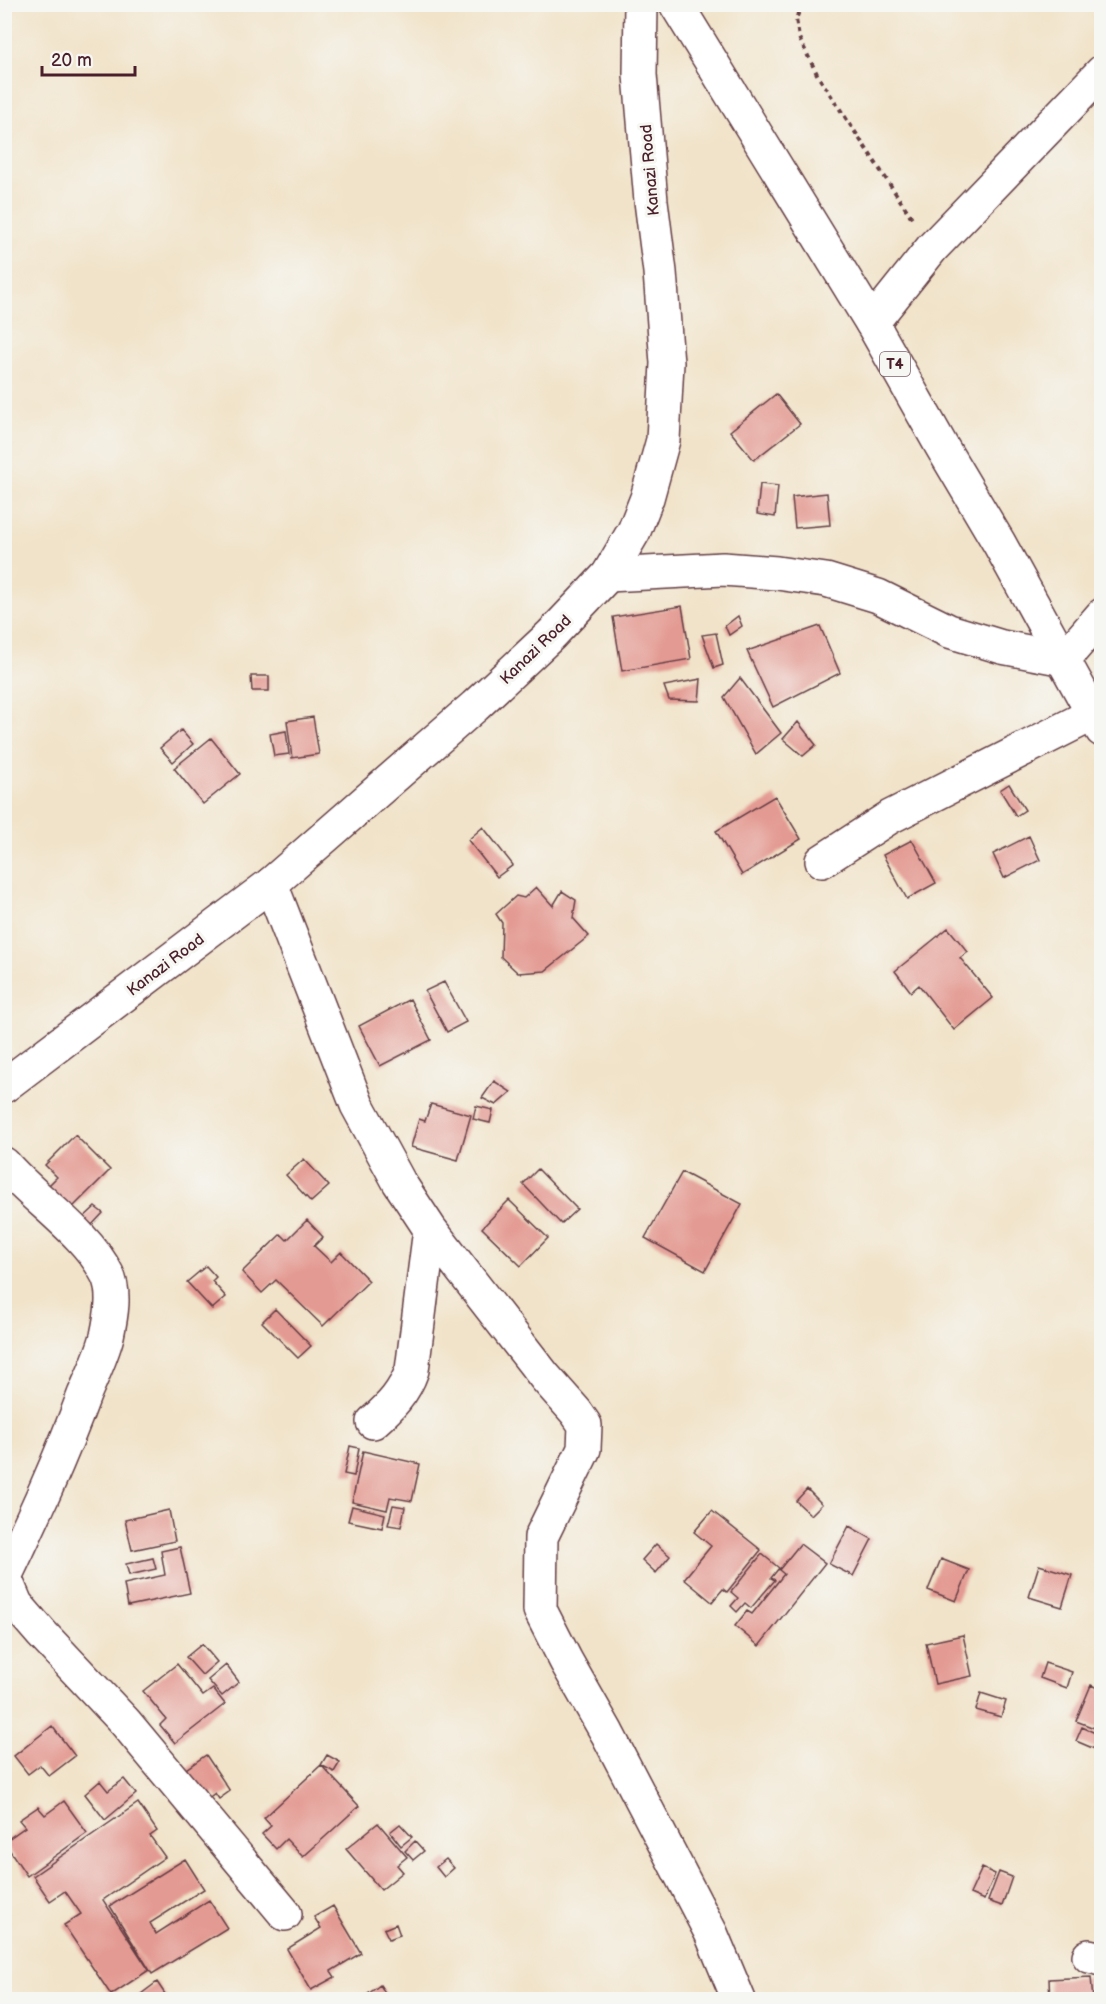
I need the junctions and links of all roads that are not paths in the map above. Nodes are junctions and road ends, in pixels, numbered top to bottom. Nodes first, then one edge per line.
1 (641, 4) edge
2 (676, 4) edge
3 (1101, 72) edge
4 (872, 323) junction
5 (608, 575) junction
6 (1101, 615) edge
7 (1064, 659) junction
8 (1097, 722) edge
9 (822, 861) dead end
10 (271, 884) junction
11 (4, 1086) edge
12 (4, 1164) edge
13 (430, 1229) junction
14 (373, 1422) dead end
15 (5, 1579) edge
16 (285, 1914) dead end
17 (739, 2000) edge

1 - 5 main road, Kanazi Road
2 - 4 main road, T4
3 - 4 main road
4 - 7 main road, T4
5 - 7 main road
5 - 10 main road, Kanazi Road
6 - 7 main road
7 - 8 main road, T4
8 - 9 main road
10 - 11 main road, Kanazi Road
10 - 13 main road
12 - 15 main road
13 - 14 main road
13 - 17 main road
15 - 16 main road

